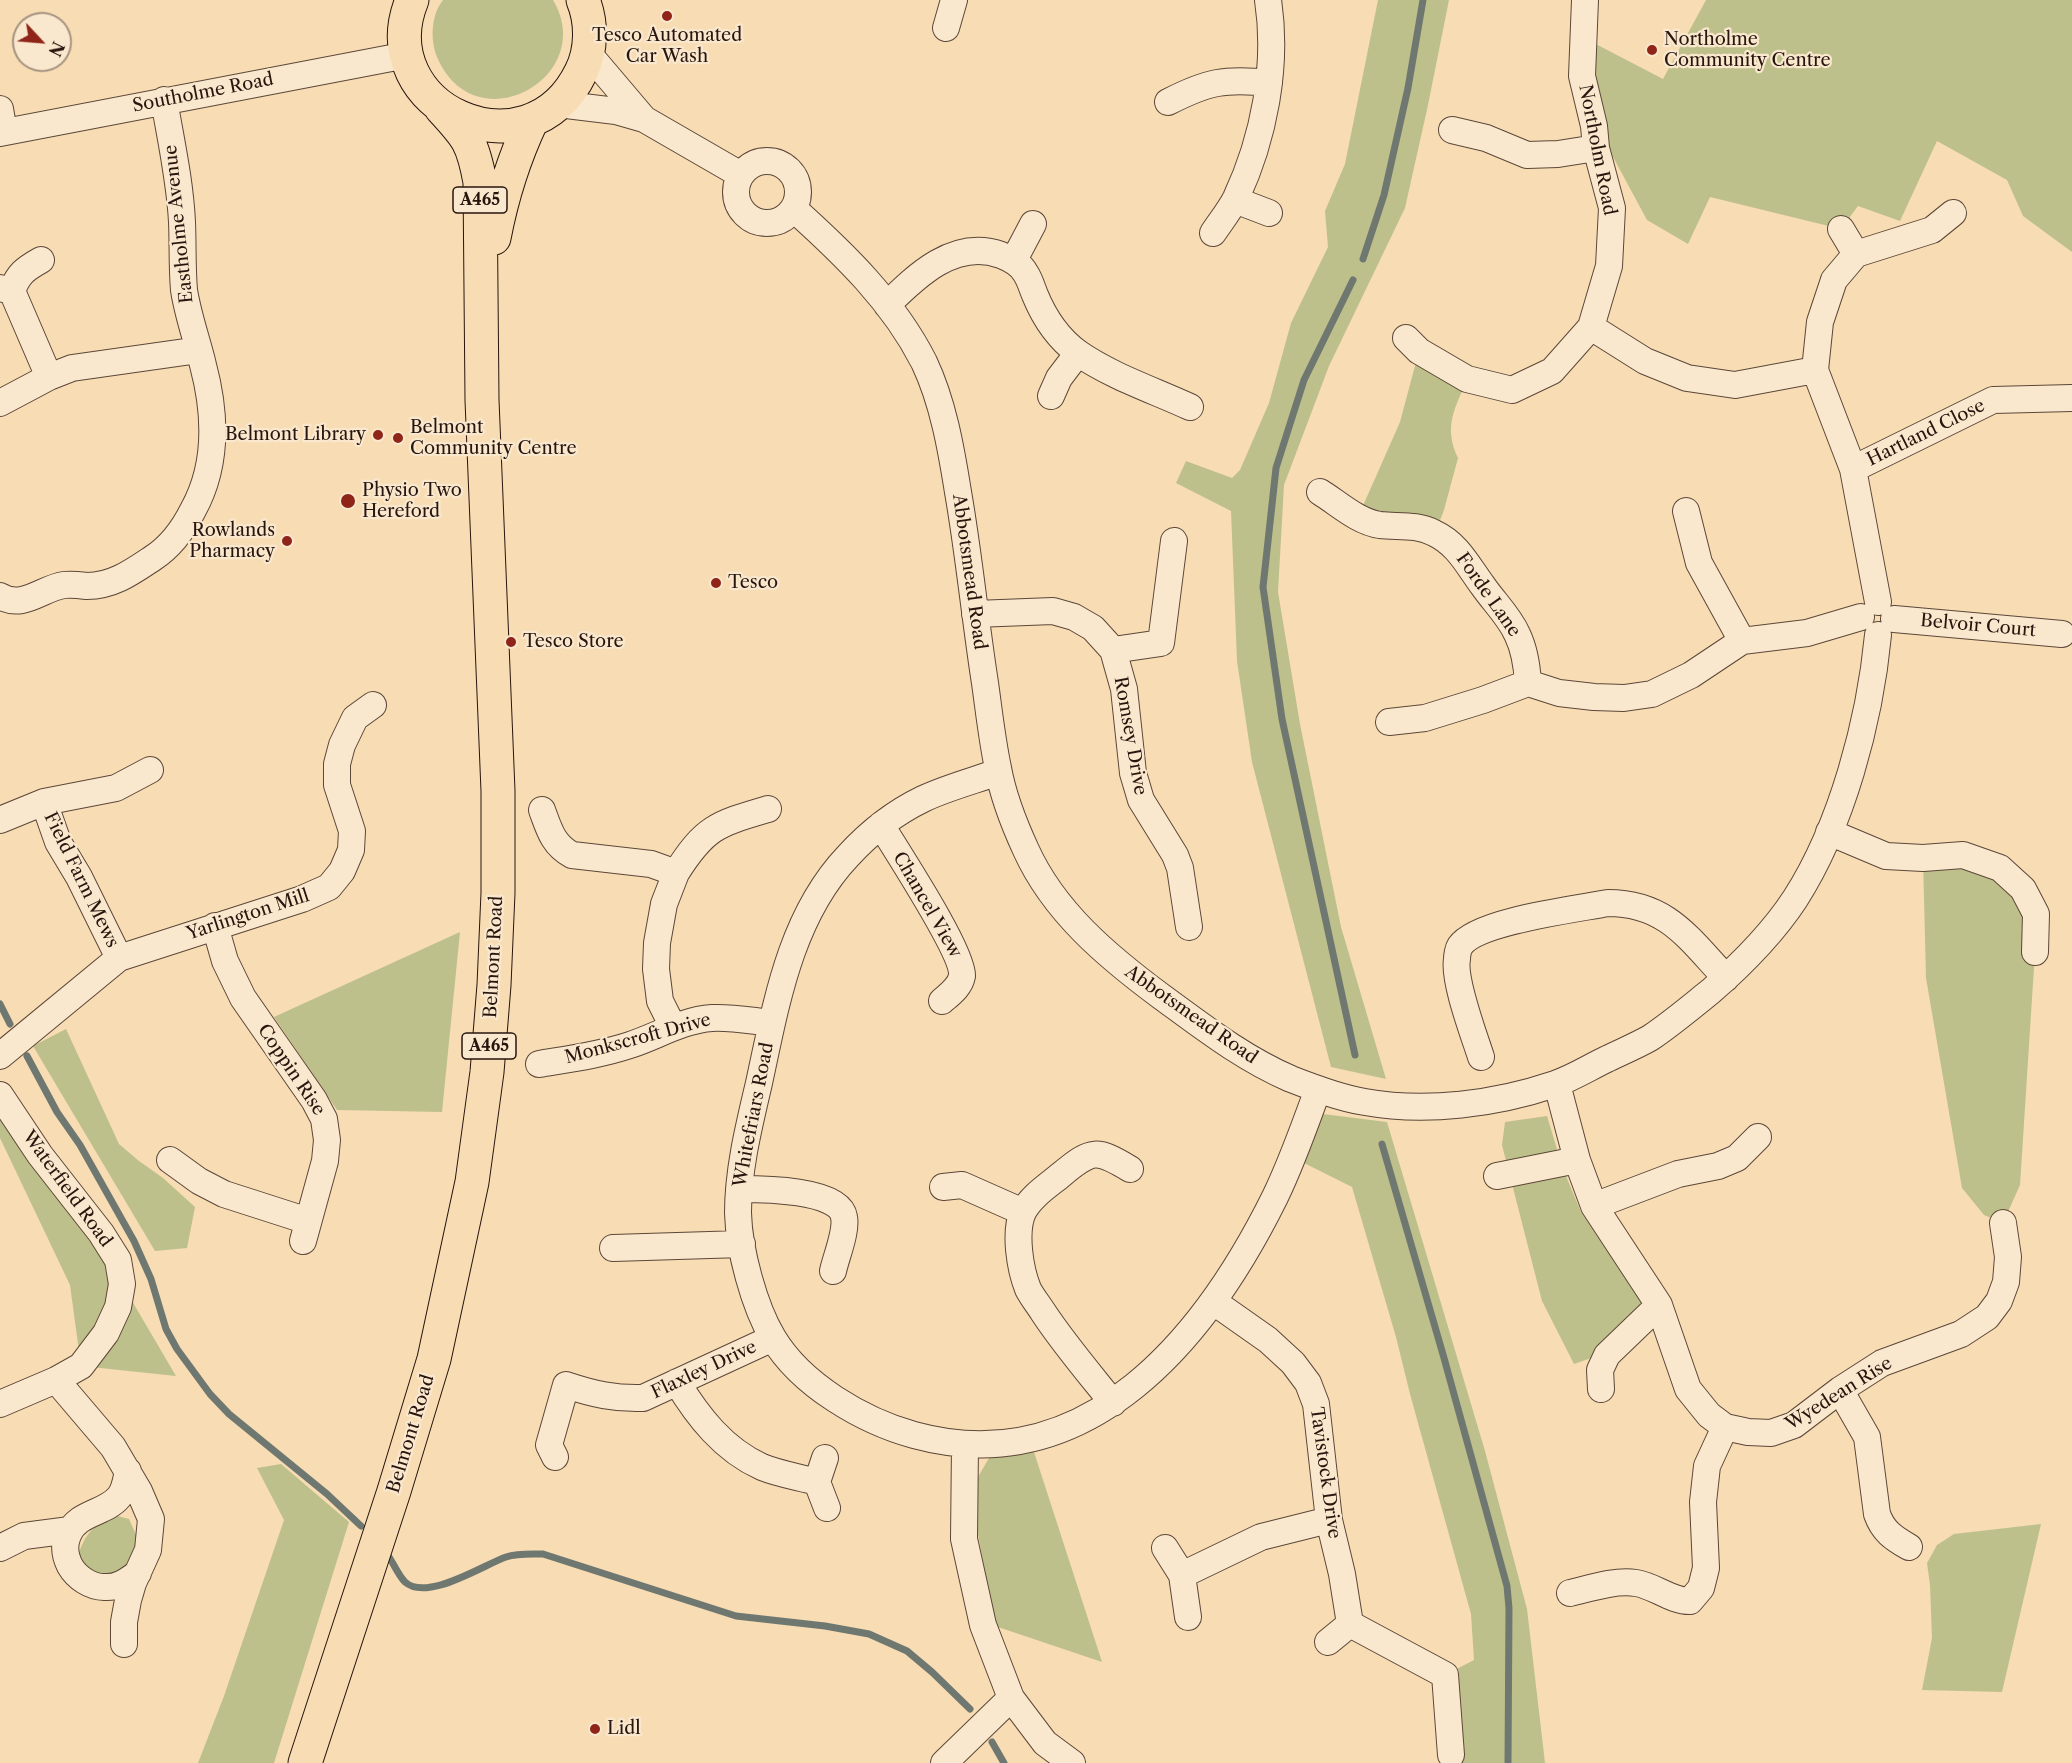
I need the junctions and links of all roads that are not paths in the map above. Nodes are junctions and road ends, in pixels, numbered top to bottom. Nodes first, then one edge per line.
1 (412, 0) edge
2 (583, 0) edge
3 (954, 0) edge
4 (1268, 0) edge
5 (1585, 0) edge
6 (946, 28) dead end
7 (588, 53) junction
8 (407, 55) junction
9 (1269, 83) junction
10 (164, 100) junction
11 (1168, 102) dead end
12 (441, 108) junction
13 (545, 112) junction
14 (644, 119) junction
15 (1, 125) edge
16 (1452, 130) dead end
17 (1596, 148) junction
18 (741, 176) junction
19 (1234, 200) junction
20 (794, 209) junction
21 (1269, 213) dead end
22 (1953, 213) dead end
23 (1033, 224) dead end
24 (1840, 229) dead end
25 (1213, 233) dead end
26 (1856, 254) junction
27 (41, 260) dead end
28 (1014, 260) junction
29 (6, 289) edge
30 (483, 305) junction
31 (886, 305) junction
32 (1591, 327) junction
33 (1406, 338) dead end
34 (199, 350) junction
35 (1078, 353) junction
36 (1815, 370) junction
37 (49, 376) junction
38 (1051, 396) dead end
39 (2072, 398) edge
40 (0, 403) edge
41 (1190, 407) dead end
42 (1853, 469) junction
43 (1320, 492) dead end
44 (1686, 512) dead end
45 (1174, 541) dead end
46 (0, 596) edge
47 (975, 614) junction
48 (1878, 618) junction
49 (2062, 634) dead end
50 (1742, 641) junction
51 (1113, 650) junction
52 (1528, 683) junction
53 (373, 705) dead end
54 (1389, 722) dead end
55 (150, 770) dead end
56 (998, 772) junction
57 (44, 802) junction
58 (768, 809) dead end
59 (542, 810) dead end
60 (0, 820) edge
61 (881, 825) junction
62 (1829, 832) junction
63 (676, 873) junction
64 (215, 926) junction
65 (1189, 927) dead end
66 (2035, 952) dead end
67 (119, 958) junction
68 (1726, 978) junction
69 (949, 994) dead end
70 (772, 1023) junction
71 (673, 1027) junction
72 (0, 1056) edge
73 (1481, 1057) dead end
74 (539, 1064) dead end
75 (1557, 1083) junction
76 (1318, 1089) junction
77 (0, 1095) edge
78 (1758, 1137) dead end
79 (170, 1160) dead end
80 (1577, 1160) junction
81 (1130, 1168) dead end
82 (1497, 1176) dead end
83 (943, 1187) dead end
84 (739, 1189) junction
85 (1594, 1206) junction
86 (1023, 1212) junction
87 (2002, 1223) dead end
88 (742, 1244) junction
89 (613, 1248) dead end
90 (833, 1271) dead end
91 (1214, 1302) junction
92 (1659, 1305) junction
93 (773, 1338) junction
94 (56, 1380) junction
95 (677, 1382) junction
96 (1601, 1389) dead end
97 (1840, 1390) junction
98 (1113, 1402) junction
99 (0, 1404) edge
100 (1725, 1427) junction
101 (965, 1445) junction
102 (555, 1457) dead end
103 (825, 1458) dead end
104 (128, 1471) junction
105 (817, 1482) junction
106 (827, 1508) dead end
107 (1329, 1520) junction
108 (70, 1530) junction
109 (1909, 1547) dead end
110 (0, 1548) edge
111 (1165, 1548) dead end
112 (138, 1573) junction
113 (1182, 1575) junction
114 (1570, 1593) dead end
115 (1188, 1617) dead end
116 (1350, 1624) junction
117 (1328, 1642) dead end
118 (124, 1644) dead end
119 (1011, 1698) junction
120 (1451, 1755) dead end
121 (305, 1763) edge
122 (945, 1763) edge
123 (1072, 1763) edge

1 - 8 highway
2 - 7 highway, Belmont Road
3 - 6 street
4 - 9 street
5 - 17 street, Northolm Road
7 - 13 highway, Belmont Road
7 - 14 street
8 - 10 street, Southolme Road
8 - 12 highway, Belmont Road
9 - 11 street
9 - 19 street
10 - 15 street, Southolme Road
10 - 34 street, Eastholme Avenue
12 - 13 highway
12 - 30 highway, Belmont Road / A465
13 - 14 street
13 - 30 highway, Belmont Road / A465
14 - 18 street
16 - 17 street
17 - 32 street, Northolm Road
18 - 20 street
18 - 20 street
19 - 21 street
19 - 25 street
20 - 31 street, Abbotsmead Road
22 - 26 street
23 - 28 street
24 - 26 street
26 - 36 street, Abbotsmead Road
27 - 29 street
28 - 31 street
28 - 35 street
29 - 37 street
30 - 121 highway, Belmont Road / A465
31 - 47 street, Abbotsmead Road
32 - 33 street, Northolm Road
32 - 36 street
34 - 37 street
34 - 46 street, Eastholme Avenue
35 - 38 street
35 - 41 street
36 - 42 street, Abbotsmead Road
37 - 40 street
39 - 42 street, Hartland Close
42 - 48 street, Abbotsmead Road
43 - 52 street, Forde Lane
44 - 50 street
45 - 51 street
47 - 51 street, Romsey Drive
47 - 56 street, Abbotsmead Road
48 - 49 street, Belvoir Court
48 - 50 street
48 - 62 street, Abbotsmead Road
50 - 52 street
51 - 65 street, Romsey Drive
52 - 54 street
53 - 64 street, Yarlington Mill
55 - 57 street
56 - 61 street, Whitefriars Road
56 - 76 street, Abbotsmead Road
57 - 60 street
57 - 67 street, Field Farm Mews
58 - 63 street
59 - 63 street
61 - 69 street, Chancel View
61 - 70 street, Whitefriars Road
62 - 66 street
62 - 68 street, Abbotsmead Road
63 - 71 street
64 - 67 street, Yarlington Mill
64 - 79 street, Coppin Rise
67 - 72 street, Yarlington Mill
68 - 73 street
68 - 75 street, Abbotsmead Road
70 - 71 street, Monkscroft Drive
70 - 84 street, Whitefriars Road
71 - 74 street, Monkscroft Drive
75 - 76 street, Abbotsmead Road
75 - 80 street
76 - 91 street, Whitefriars Road
77 - 94 street, Waterfield Road
78 - 85 street
80 - 82 street
80 - 85 street
81 - 86 street
83 - 86 street
84 - 88 street, Whitefriars Road
84 - 90 street
85 - 92 street
86 - 98 street
87 - 97 street, Wyedean Rise
88 - 89 street
88 - 93 street, Whitefriars Road
91 - 98 street, Whitefriars Road
91 - 107 street, Tavistock Drive
92 - 96 street
92 - 100 street
93 - 95 street, Flaxley Drive
93 - 101 street, Whitefriars Road
94 - 99 street, Waterfield Road
94 - 104 street
95 - 102 street, Flaxley Drive
95 - 105 street
97 - 100 street, Wyedean Rise
97 - 109 street
98 - 101 street, Whitefriars Road
100 - 114 street
101 - 119 street
103 - 105 street
104 - 108 street
104 - 112 street
105 - 106 street
107 - 113 street
107 - 116 street, Tavistock Drive
108 - 110 street
108 - 112 street
111 - 113 street
112 - 118 street
113 - 115 street
116 - 117 street
116 - 120 street
119 - 122 street
119 - 123 street

